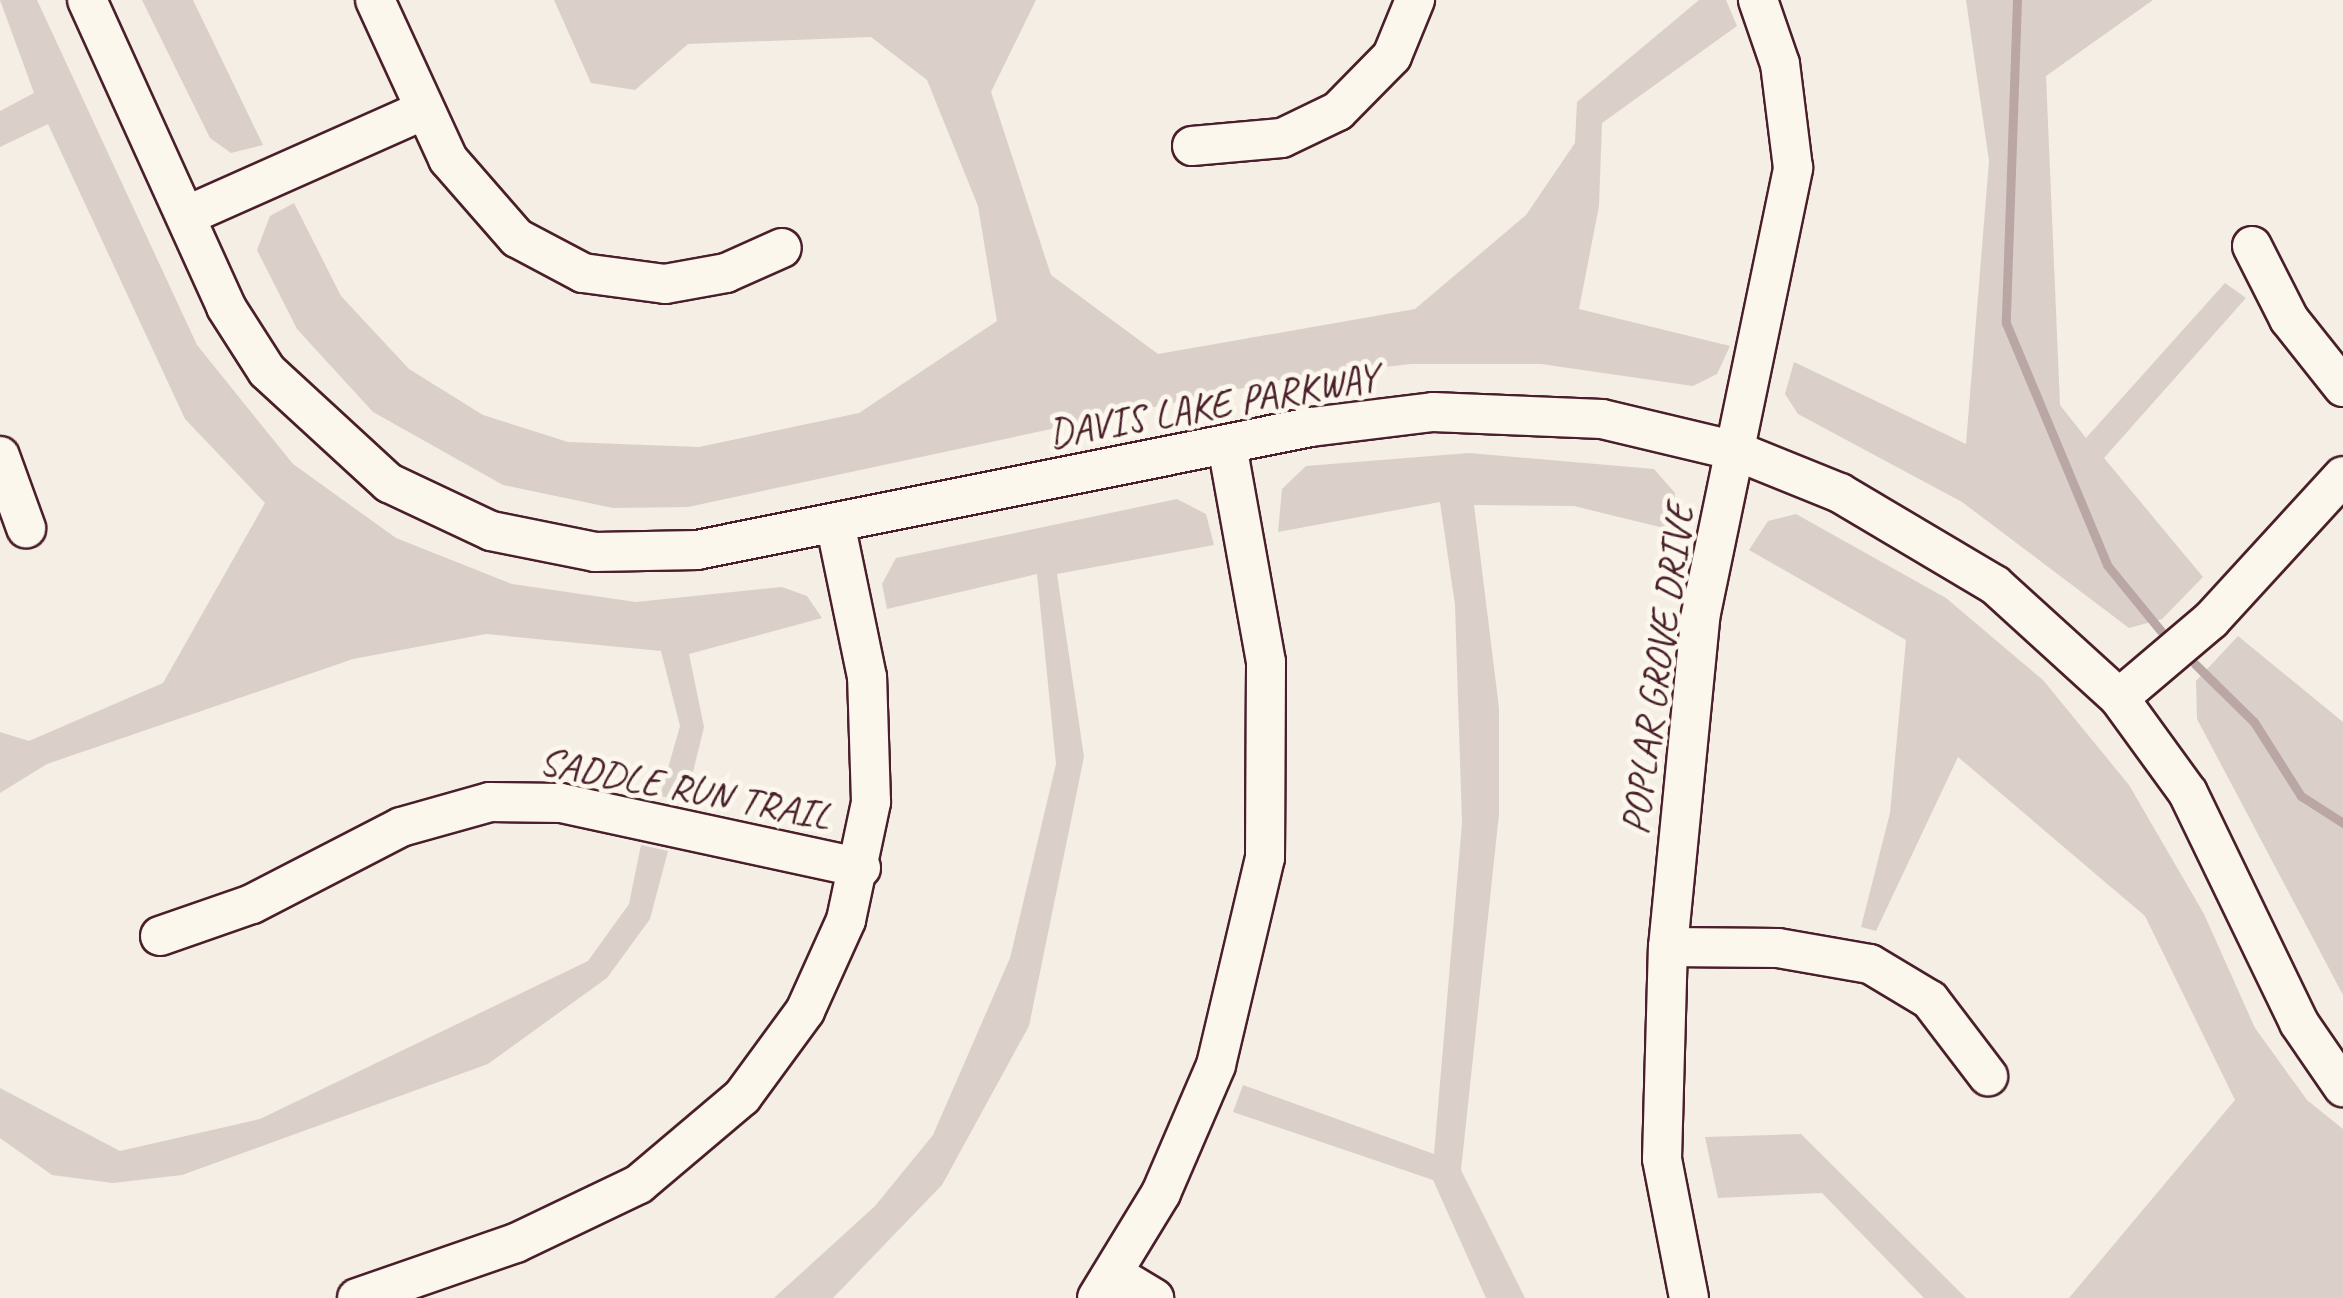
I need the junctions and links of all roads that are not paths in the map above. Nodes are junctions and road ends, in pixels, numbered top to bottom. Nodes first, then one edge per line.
1 (87, 0) edge
2 (374, 0) edge
3 (1415, 0) edge
4 (1758, 0) edge
5 (424, 110) junction
6 (1192, 146) dead end
7 (186, 216) junction
8 (2252, 246) dead end
9 (782, 248) dead end
10 (2343, 387) edge
11 (1228, 445) junction
12 (1736, 451) junction
13 (0, 456) edge
14 (2343, 476) edge
15 (835, 523) junction
16 (26, 528) dead end
17 (2119, 698) junction
18 (861, 868) junction
19 (160, 936) dead end
20 (1668, 948) junction
21 (1988, 1076) dead end
22 (2343, 1087) edge
23 (1106, 1286) edge
24 (357, 1298) edge
25 (1154, 1298) edge
26 (1689, 1298) edge

1 - 7 street, DAVIS LAKE PARKWAY
2 - 5 street
3 - 6 street
4 - 12 street, POPLAR GROVE DRIVE
5 - 7 street
5 - 9 street
7 - 15 street, DAVIS LAKE PARKWAY
8 - 10 street
11 - 12 street, DAVIS LAKE PARKWAY
11 - 15 street, DAVIS LAKE PARKWAY
11 - 23 street
12 - 17 street, DAVIS LAKE PARKWAY
12 - 20 street, POPLAR GROVE DRIVE
13 - 16 street
14 - 17 street
15 - 18 street
17 - 22 street, DAVIS LAKE PARKWAY
18 - 19 street, SADDLE RUN TRAIL
18 - 24 street
20 - 21 street
20 - 26 street, POPLAR GROVE DRIVE
23 - 25 street

